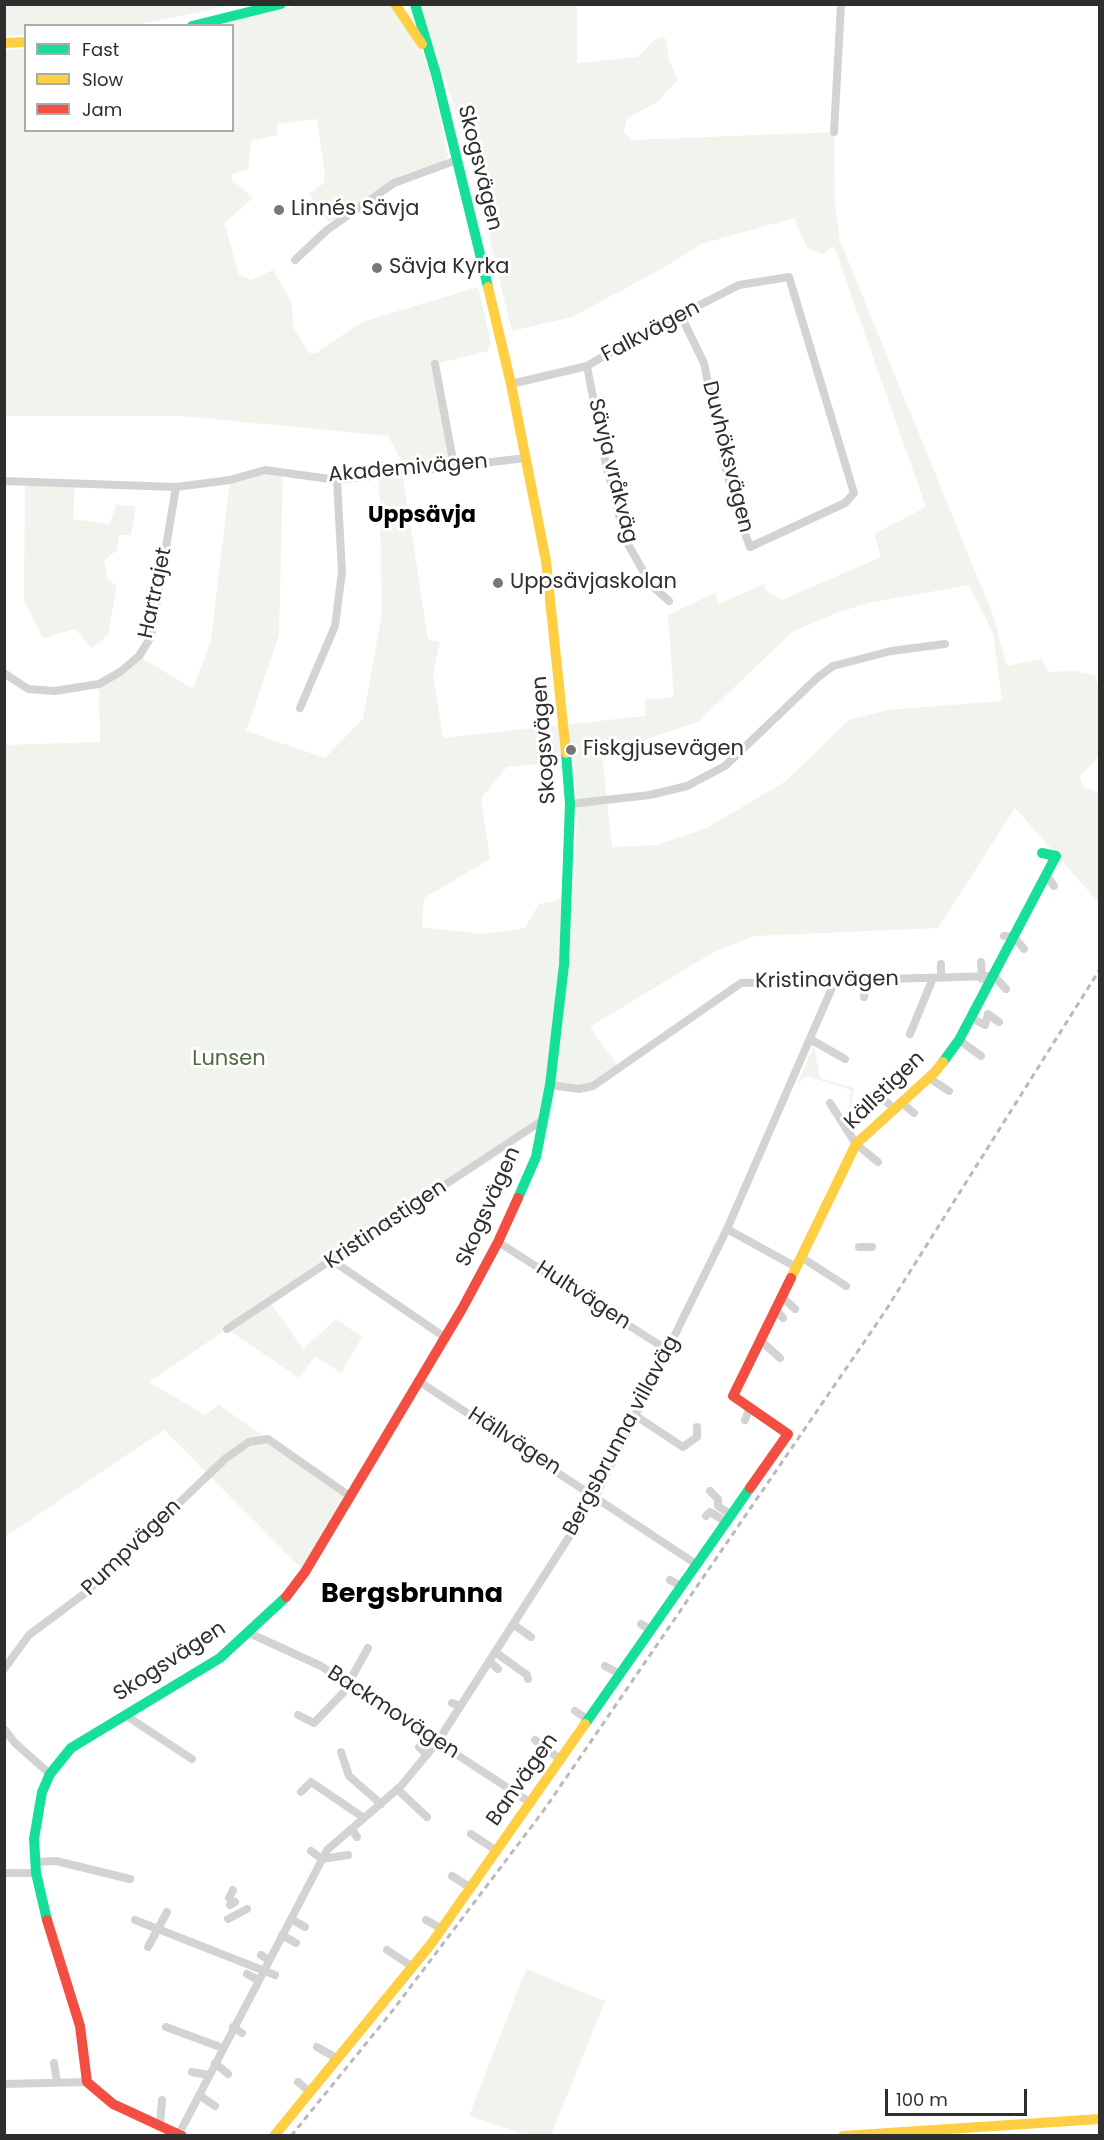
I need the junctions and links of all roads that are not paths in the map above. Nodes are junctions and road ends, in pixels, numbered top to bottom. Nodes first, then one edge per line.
1 (281, 4) edge
2 (395, 4) edge
3 (415, 4) edge
4 (841, 4) edge
5 (200, 24) edge
6 (24, 42) edge
7 (4, 43) edge
8 (436, 74) junction
9 (834, 132) dead end
10 (458, 160) junction
11 (295, 260) dead end
12 (789, 277) joint
13 (681, 316) junction
14 (435, 364) dead end
15 (587, 366) junction
16 (511, 384) junction
17 (526, 458) junction
18 (454, 466) junction
19 (4, 480) edge
20 (337, 480) junction
21 (176, 487) junction
22 (669, 601) dead end
23 (945, 644) dead end
24 (4, 673) edge
25 (300, 708) dead end
26 (570, 804) junction
27 (1042, 853) dead end
28 (1041, 878) junction
29 (1054, 886) dead end
30 (1009, 937) junction
31 (1024, 949) dead end
32 (940, 963) dead end
33 (981, 963) dead end
34 (981, 976) junction
35 (994, 976) junction
36 (937, 978) junction
37 (867, 980) junction
38 (835, 981) junction
39 (1006, 988) dead end
40 (987, 989) junction
41 (864, 996) dead end
42 (999, 1022) dead end
43 (965, 1023) junction
44 (910, 1034) dead end
45 (810, 1039) junction
46 (959, 1040) junction
47 (981, 1056) dead end
48 (845, 1059) dead end
49 (929, 1078) junction
50 (550, 1085) junction
51 (949, 1091) dead end
52 (879, 1096) dead end
53 (830, 1103) dead end
54 (899, 1106) junction
55 (914, 1113) dead end
56 (543, 1120) junction
57 (856, 1144) junction
58 (878, 1162) dead end
59 (728, 1229) junction
60 (498, 1242) junction
61 (859, 1247) dead end
62 (872, 1247) dead end
63 (801, 1257) junction
64 (333, 1261) junction
65 (795, 1267) junction
66 (846, 1286) dead end
67 (781, 1296) junction
68 (775, 1309) junction
69 (795, 1309) dead end
70 (783, 1318) dead end
71 (227, 1329) dead end
72 (446, 1338) junction
73 (760, 1340) junction
74 (669, 1351) junction
75 (780, 1358) dead end
76 (420, 1382) junction
77 (750, 1408) junction
78 (636, 1416) junction
79 (745, 1420) dead end
80 (697, 1427) dead end
81 (788, 1434) joint
82 (710, 1491) dead end
83 (596, 1495) junction
84 (351, 1497) junction
85 (706, 1516) dead end
86 (728, 1518) junction
87 (696, 1564) junction
88 (670, 1580) dead end
89 (681, 1586) junction
90 (513, 1624) junction
91 (249, 1633) junction
92 (531, 1637) dead end
93 (368, 1648) dead end
94 (495, 1652) junction
95 (489, 1661) junction
96 (605, 1666) dead end
97 (4, 1669) edge
98 (498, 1669) dead end
99 (620, 1674) junction
100 (528, 1678) dead end
101 (348, 1683) junction
102 (452, 1703) dead end
103 (460, 1706) junction
104 (575, 1710) dead end
105 (125, 1715) junction
106 (298, 1715) dead end
107 (589, 1720) junction
108 (4, 1729) edge
109 (535, 1740) dead end
110 (438, 1741) junction
111 (419, 1747) dead end
112 (341, 1752) dead end
113 (427, 1755) junction
114 (192, 1759) dead end
115 (561, 1760) junction
116 (50, 1774) junction
117 (397, 1789) junction
118 (301, 1792) dead end
119 (381, 1803) junction
120 (531, 1803) junction
121 (427, 1817) dead end
122 (364, 1818) junction
123 (351, 1829) junction
124 (471, 1834) dead end
125 (357, 1837) dead end
126 (311, 1851) dead end
127 (497, 1851) junction
128 (348, 1855) dead end
129 (322, 1859) junction
130 (36, 1868) junction
131 (4, 1873) edge
132 (452, 1876) dead end
133 (130, 1879) dead end
134 (471, 1888) junction
135 (233, 1890) dead end
136 (231, 1901) dead end
137 (247, 1909) dead end
138 (167, 1912) dead end
139 (228, 1919) dead end
140 (291, 1919) junction
141 (135, 1920) dead end
142 (426, 1920) dead end
143 (305, 1927) dead end
144 (158, 1929) junction
145 (442, 1929) junction
146 (282, 1935) junction
147 (296, 1943) dead end
148 (148, 1947) dead end
149 (387, 1950) dead end
150 (261, 1955) dead end
151 (268, 1960) junction
152 (413, 1967) junction
153 (264, 1969) junction
154 (247, 1974) dead end
155 (275, 1975) dead end
156 (258, 1980) junction
157 (233, 2027) junction
158 (166, 2028) dead end
159 (242, 2033) dead end
160 (317, 2047) dead end
161 (223, 2048) junction
162 (338, 2059) junction
163 (215, 2063) junction
164 (54, 2064) dead end
165 (192, 2072) dead end
166 (228, 2074) dead end
167 (209, 2075) junction
168 (57, 2082) junction
169 (87, 2082) junction
170 (298, 2082) dead end
171 (4, 2084) edge
172 (310, 2092) junction
173 (199, 2095) junction
174 (162, 2100) dead end
175 (215, 2106) dead end
176 (1100, 2119) edge
177 (160, 2125) junction
178 (181, 2135) edge
179 (274, 2136) edge
180 (843, 2136) edge

1 - 5 street
2 - 8 street, Skogsvägen
3 - 8 street, Skogsvägen
4 - 9 street
6 - 7 street
8 - 10 street, Skogsvägen
10 - 11 street
10 - 16 street, Skogsvägen
12 - 13 street, Falkvägen
12 - 13 street, Duvhöksvägen
13 - 15 street, Falkvägen
14 - 18 street
15 - 16 street, Falkvägen
15 - 22 street, Sävja vråkväg
16 - 17 street, Skogsvägen
17 - 18 street, Akademivägen
17 - 26 street, Skogsvägen
18 - 20 street, Akademivägen
19 - 21 street, Akademivägen
20 - 21 street, Akademivägen
20 - 25 street
21 - 24 street, Hartrajet
23 - 26 street
26 - 50 street, Skogsvägen
27 - 28 street, Källstigen
28 - 29 street
28 - 30 street, Källstigen
30 - 31 street
30 - 35 street, Källstigen
32 - 36 street
33 - 34 street
34 - 35 street, Kristinavägen
34 - 36 street, Kristinavägen
34 - 40 street
35 - 39 street
35 - 40 street, Källstigen
36 - 37 street, Kristinavägen
36 - 44 street, Källstigen
37 - 38 street, Kristinavägen
37 - 41 street
38 - 45 street, Bergsbrunna villaväg
38 - 50 street, Kristinavägen
40 - 43 street, Källstigen
42 - 43 street
43 - 46 street, Källstigen
45 - 48 street
45 - 59 street, Bergsbrunna villaväg
46 - 47 street
46 - 49 street, Källstigen
49 - 51 street
49 - 54 street, Källstigen
50 - 56 street, Skogsvägen
52 - 54 street
53 - 57 street
54 - 55 street
54 - 57 street, Källstigen
56 - 60 street, Skogsvägen
56 - 64 street, Kristinastigen
57 - 58 street
57 - 63 street, Källstigen
59 - 65 street
59 - 74 street, Bergsbrunna villaväg
60 - 72 street, Skogsvägen
60 - 74 street, Hultvägen
61 - 62 street
63 - 65 street, Källstigen
63 - 66 street
64 - 71 street, Kristinastigen
64 - 72 street
65 - 67 street, Källstigen
67 - 68 street, Källstigen
67 - 69 street
68 - 70 street
68 - 73 street, Källstigen
72 - 76 street, Skogsvägen
73 - 75 street
73 - 77 street, Källstigen
74 - 78 street, Bergsbrunna villaväg
76 - 83 street, Hällvägen
76 - 84 street, Skogsvägen
77 - 79 street
77 - 81 street, Källstigen
78 - 80 street
78 - 83 street, Bergsbrunna villaväg
81 - 86 street, Banvägen
82 - 86 street
83 - 87 street, Hällvägen
83 - 90 street, Bergsbrunna villaväg
84 - 91 street, Skogsvägen
84 - 97 street, Pumpvägen
85 - 86 street
86 - 87 street, Banvägen
87 - 89 street, Banvägen
88 - 89 street
89 - 99 street, Banvägen
90 - 92 street
90 - 94 street, Bergsbrunna villaväg
91 - 101 street, Backmovägen
91 - 105 street, Skogsvägen
93 - 101 street
94 - 95 street, Bergsbrunna villaväg
94 - 100 street
95 - 98 street
95 - 103 street, Bergsbrunna villaväg
96 - 99 street
99 - 107 street, Banvägen
101 - 106 street
101 - 110 street, Backmovägen
102 - 103 street
103 - 110 street, Bergsbrunna villaväg
104 - 107 street
105 - 114 street
105 - 116 street, Skogsvägen
107 - 115 street, Banvägen
108 - 116 street
109 - 115 street
110 - 113 street, Bergsbrunna villaväg
110 - 120 street, Backmovägen
111 - 113 street
112 - 119 street
113 - 117 street, Bergsbrunna villaväg
115 - 120 street, Banvägen
116 - 130 street, Skogsvägen
117 - 119 street, Bergsbrunna villaväg
117 - 121 street
118 - 122 street
119 - 122 street, Bergsbrunna villaväg
120 - 127 street, Banvägen
122 - 123 street, Bergsbrunna villaväg
123 - 125 street
123 - 129 street, Bergsbrunna villaväg
124 - 127 street
126 - 129 street
127 - 134 street, Banvägen
128 - 129 street
129 - 140 street, Bergsbrunna villaväg
130 - 131 street
130 - 133 street
130 - 169 street, Skogsvägen
132 - 134 street
134 - 145 street, Banvägen
135 - 136 street
137 - 139 street
138 - 144 street
140 - 143 street
140 - 146 street, Bergsbrunna villaväg
141 - 144 street
142 - 145 street
144 - 148 street
144 - 153 street
145 - 152 street, Banvägen
146 - 147 street
146 - 151 street, Bergsbrunna villaväg
149 - 152 street
150 - 151 street
151 - 153 street, Bergsbrunna villaväg
152 - 162 street, Banvägen
153 - 155 street
153 - 156 street, Bergsbrunna villaväg
154 - 156 street
156 - 157 street, Bergsbrunna villaväg
157 - 159 street
157 - 161 street, Bergsbrunna villaväg
158 - 161 street
160 - 162 street
161 - 163 street, Bergsbrunna villaväg
162 - 172 street, Banvägen
163 - 166 street
163 - 167 street, Bergsbrunna villaväg
164 - 168 street
165 - 167 street
167 - 173 street, Bergsbrunna villaväg
168 - 169 street
168 - 171 street
169 - 177 street
170 - 172 street
172 - 179 street, Banvägen
173 - 175 street
173 - 178 street, Bergsbrunna villaväg
174 - 177 street
176 - 180 street
177 - 178 street

